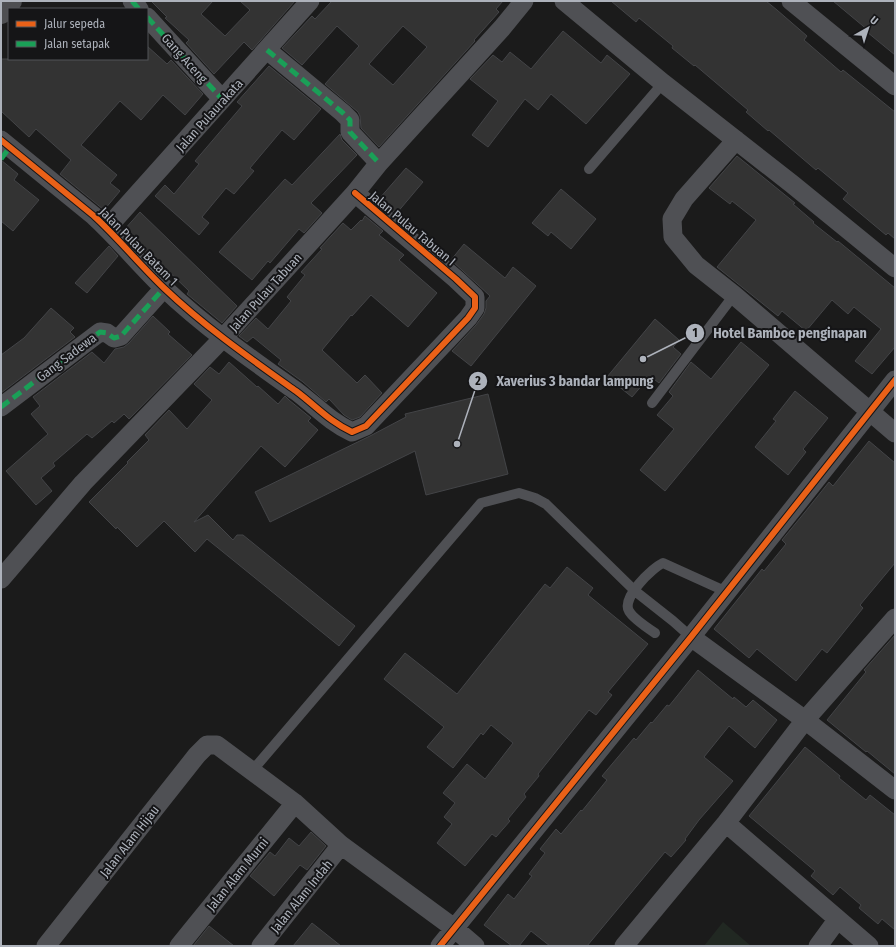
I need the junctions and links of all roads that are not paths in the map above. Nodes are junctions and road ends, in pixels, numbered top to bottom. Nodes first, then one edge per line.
1 (11, 1) edge
2 (310, 1) edge
3 (524, 1) edge
4 (564, 1) edge
5 (791, 1) edge
6 (1, 13) edge
7 (148, 18) edge
8 (267, 50) junction
9 (664, 83) junction
10 (895, 86) edge
11 (222, 99) junction
12 (736, 140) junction
13 (4, 149) edge
14 (379, 162) junction
15 (589, 169) dead end
16 (355, 193) junction
17 (107, 228) junction
18 (895, 268) edge
19 (164, 288) junction
20 (734, 295) junction
21 (223, 338) junction
22 (895, 380) edge
23 (652, 402) dead end
24 (1, 407) edge
25 (869, 411) junction
26 (895, 433) edge
27 (1, 579) edge
28 (635, 591) junction
29 (727, 592) junction
30 (894, 620) edge
31 (655, 633) dead end
32 (691, 637) junction
33 (805, 720) junction
34 (252, 771) junction
35 (895, 790) edge
36 (295, 803) junction
37 (726, 823) junction
38 (342, 845) junction
39 (837, 920) junction
40 (454, 928) junction
41 (46, 946) edge
42 (179, 946) edge
43 (261, 946) edge
44 (440, 946) edge
45 (475, 946) edge
46 (624, 946) edge
47 (818, 946) edge
48 (869, 946) edge

1 - 6 street
2 - 8 street, Jalan Pulaurakata
3 - 14 street, Jalan Pulau Tabuan
4 - 9 street
5 - 10 street
7 - 11 street, Gang Aceng
8 - 11 street, Jalan Pulaurakata
8 - 14 street
9 - 12 street
9 - 15 lane
11 - 17 street, Jalan Pulaurakata
12 - 18 street
12 - 20 street
13 - 17 street, Jalan Pulau Batam 1
14 - 16 street, Jalan Pulau Tabuan
16 - 21 street, Jalan Pulau Tabuan
16 - 21 street, Jalan Pulau Tabuan I
17 - 19 street, Jalan Pulau Batam 1
19 - 21 street, Jalan Pulau Batam 1
19 - 24 street, Gang Sadewa
20 - 23 lane
20 - 25 street
21 - 27 street, Jalan Pulau Tabuan
22 - 25 street
25 - 26 street
25 - 29 street
28 - 29 lane
28 - 31 lane
28 - 32 lane
28 - 34 lane
29 - 32 street
30 - 33 street
32 - 33 street
32 - 40 street
33 - 35 street
33 - 37 street
34 - 36 street
34 - 41 street, Jalan Alam Hijau
36 - 38 street
36 - 42 street, Jalan Alam Murni
37 - 39 street
37 - 46 street
38 - 40 street
38 - 43 street, Jalan Alam Indah
39 - 47 street
39 - 48 street
40 - 44 street
40 - 45 street

